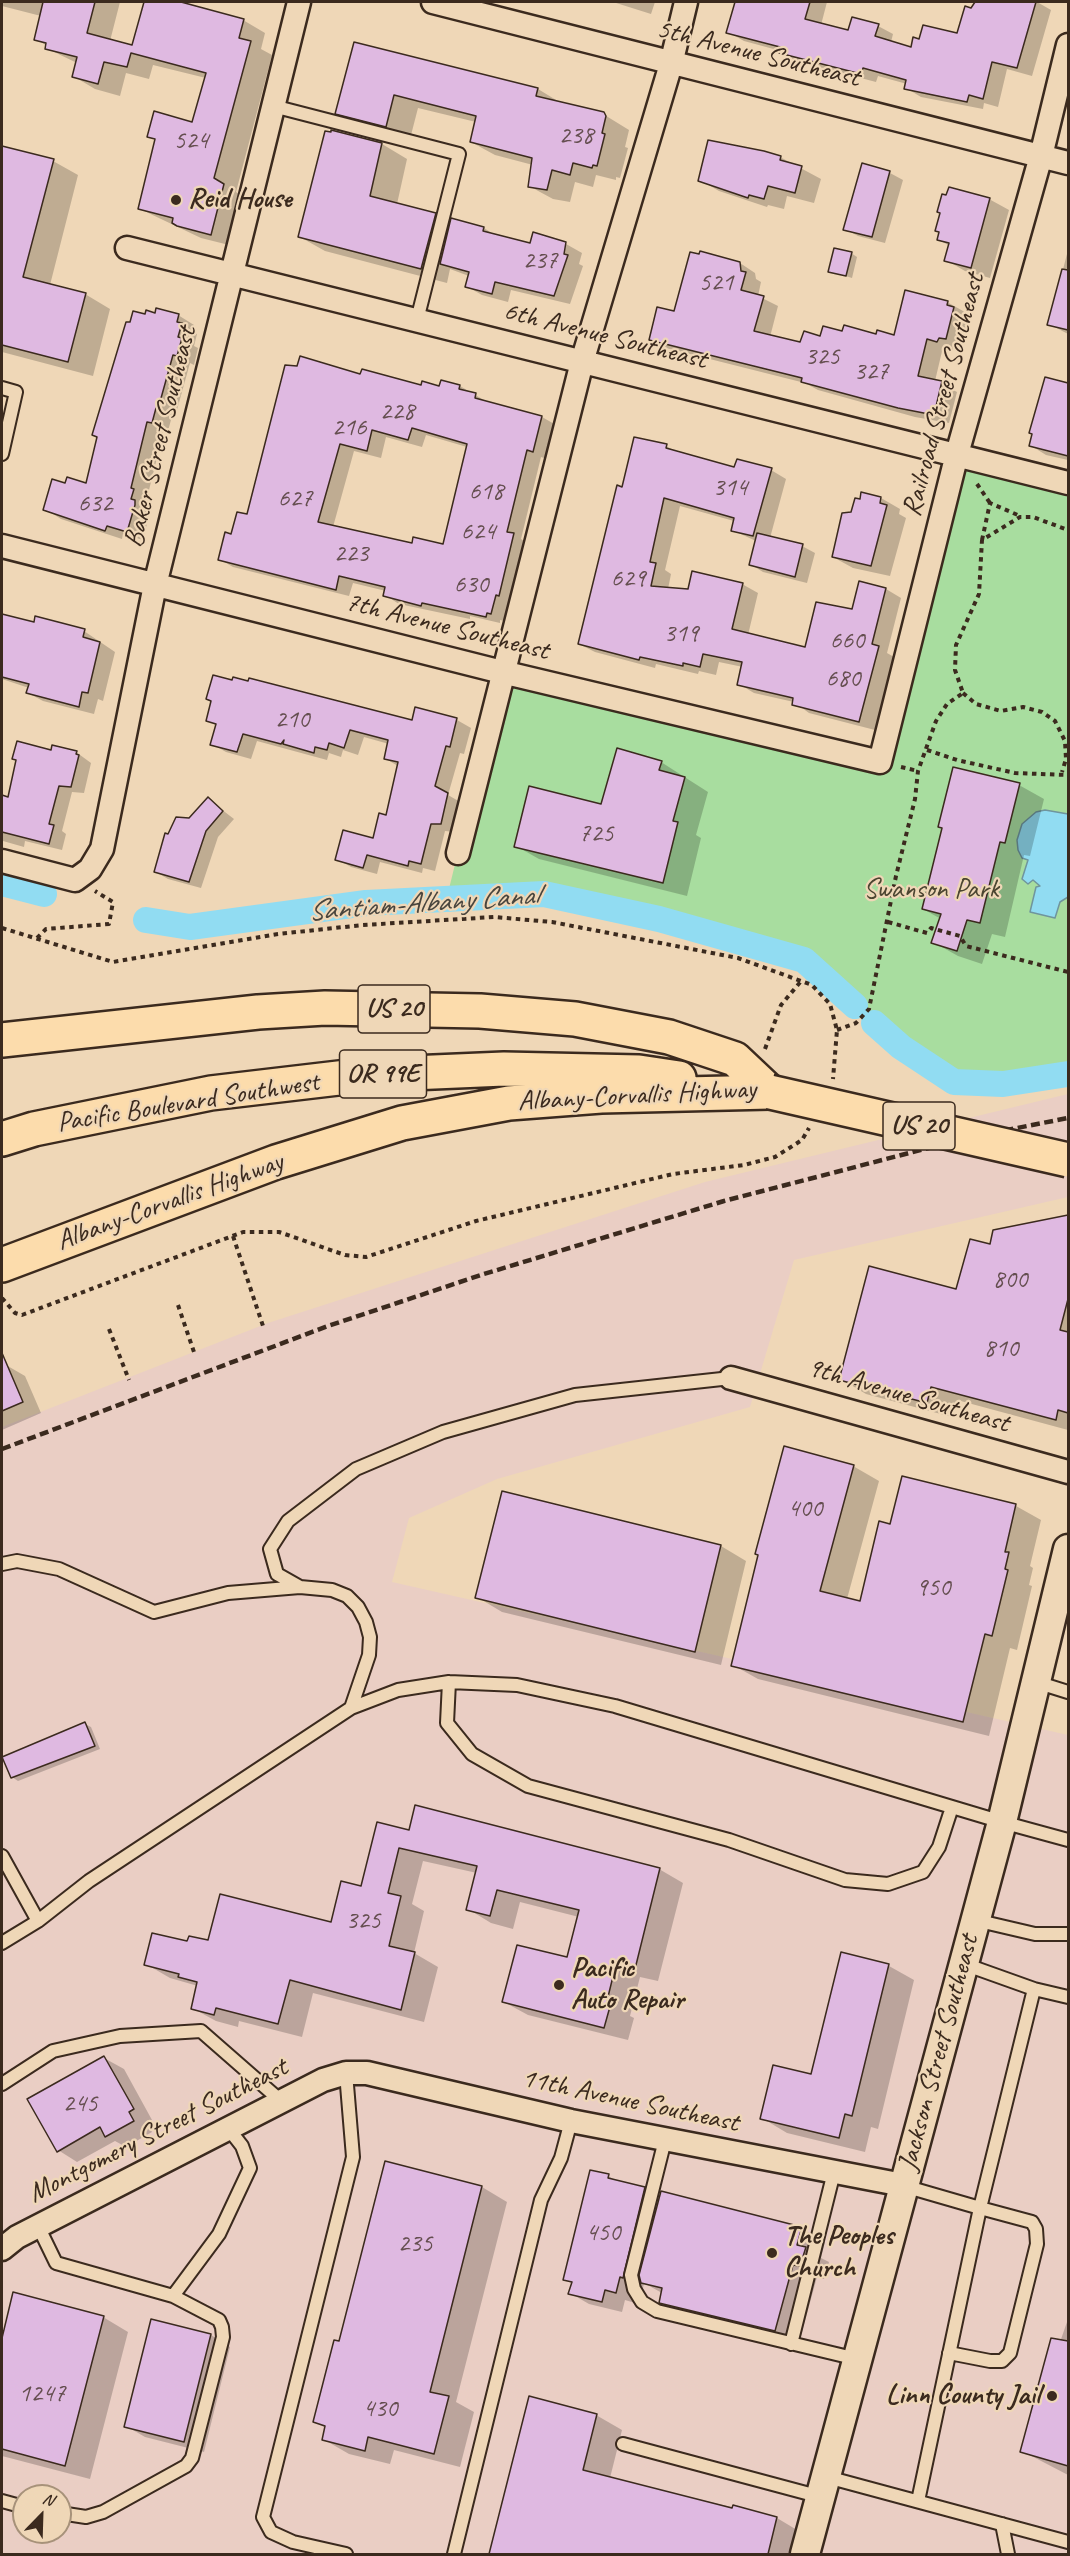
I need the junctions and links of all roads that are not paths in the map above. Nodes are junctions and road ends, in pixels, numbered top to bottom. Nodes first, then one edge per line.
1 (299, 2) edge
2 (433, 2) edge
3 (686, 2) edge
4 (1068, 49) edge
5 (671, 64) junction
6 (273, 106) junction
7 (1041, 156) junction
8 (1068, 163) edge
9 (126, 248) dead end
10 (232, 275) junction
11 (417, 320) junction
12 (582, 362) junction
13 (2, 388) edge
14 (2, 454) edge
15 (957, 454) junction
16 (1068, 483) edge
17 (2, 546) edge
18 (155, 585) junction
19 (502, 672) junction
20 (880, 762) joint
21 (458, 853) dead end
22 (2, 861) edge
23 (2, 1040) edge
24 (770, 1092) junction
25 (2, 1139) edge
26 (1068, 1160) edge
27 (2, 1265) edge
28 (731, 1378) joint
29 (1068, 1472) edge
30 (1068, 1549) edge
31 (2, 1564) edge
32 (300, 1587) junction
33 (1061, 1615) edge
34 (449, 1682) junction
35 (1036, 1682) junction
36 (1068, 1692) edge
37 (351, 1708) junction
38 (952, 1807) junction
39 (1002, 1822) junction
40 (1068, 1840) edge
41 (2, 1856) edge
42 (975, 1920) junction
43 (38, 1921) junction
44 (1068, 1934) edge
45 (2, 1943) edge
46 (963, 1964) junction
47 (1034, 1989) junction
48 (1068, 1997) edge
49 (345, 2073) junction
50 (2, 2084) edge
51 (281, 2101) junction
52 (571, 2121) junction
53 (228, 2128) junction
54 (665, 2140) junction
55 (834, 2172) junction
56 (903, 2185) junction
57 (980, 2208) junction
58 (38, 2226) junction
59 (2, 2249) edge
60 (173, 2296) junction
61 (791, 2343) junction
62 (949, 2353) junction
63 (857, 2359) junction
64 (623, 2444) dead end
65 (824, 2487) junction
66 (918, 2501) junction
67 (72, 2515) edge
68 (1002, 2524) junction
69 (1068, 2542) edge
70 (346, 2554) edge
71 (454, 2554) edge
72 (805, 2554) edge
73 (1008, 2554) edge

1 - 6 street, Baker Street Southeast
2 - 5 street, 5th Avenue Southeast
3 - 5 street
4 - 7 street, Railroad Street Southeast
5 - 7 street, 5th Avenue Southeast
5 - 12 street
6 - 10 street, Baker Street Southeast
6 - 11 lane
7 - 8 street, 5th Avenue Southeast
7 - 15 street, Railroad Street Southeast
9 - 10 street, 6th Avenue Southeast
10 - 11 street, 6th Avenue Southeast
10 - 18 street, Baker Street Southeast
11 - 12 street, 6th Avenue Southeast
12 - 15 street, 6th Avenue Southeast
12 - 19 street
13 - 14 lane
15 - 16 street, 6th Avenue Southeast
15 - 20 street, Railroad Street Southeast
17 - 18 street, 7th Avenue Southeast
18 - 19 street, 7th Avenue Southeast
18 - 22 street, Baker Street Southeast
19 - 20 street, 7th Avenue Southeast
19 - 21 street
23 - 24 highway, Albany-Corvallis Highway / US 20
24 - 25 highway, Pacific Boulevard Southwest / OR 99E
24 - 26 highway, US 20, bridge
24 - 27 highway, Albany-Corvallis Highway / US 20
28 - 29 street, 9th Avenue Southeast
28 - 32 lane
30 - 33 street, Jackson Street Southeast
31 - 32 lane
32 - 37 lane
33 - 35 street, Jackson Street Southeast
34 - 37 lane
34 - 38 lane
34 - 38 lane
35 - 36 lane
35 - 39 street, Jackson Street Southeast
37 - 43 lane
38 - 39 lane
39 - 40 lane
39 - 42 street, Jackson Street Southeast
41 - 43 lane
42 - 44 lane
42 - 46 street, Jackson Street Southeast
43 - 45 lane
46 - 47 lane
46 - 56 street, Jackson Street Southeast
47 - 48 lane
47 - 57 lane
49 - 51 street, Montgomery Street Southeast
49 - 52 street, 11th Avenue Southeast
49 - 70 lane
50 - 51 lane
51 - 53 street, Montgomery Street Southeast
52 - 54 street, 11th Avenue Southeast
52 - 71 lane
53 - 58 street, Montgomery Street Southeast
53 - 60 lane
54 - 55 street, 11th Avenue Southeast
54 - 61 lane
55 - 56 street, 11th Avenue Southeast
55 - 61 lane
56 - 57 lane
56 - 63 street, Jackson Street Southeast
57 - 62 lane
57 - 62 lane
58 - 59 street, Montgomery Street Southeast
58 - 60 lane
60 - 67 lane
61 - 63 lane
62 - 66 lane
63 - 65 street, Jackson Street Southeast
64 - 65 lane
65 - 66 lane
65 - 72 street, Jackson Street Southeast
66 - 68 lane
68 - 69 lane
68 - 73 lane

